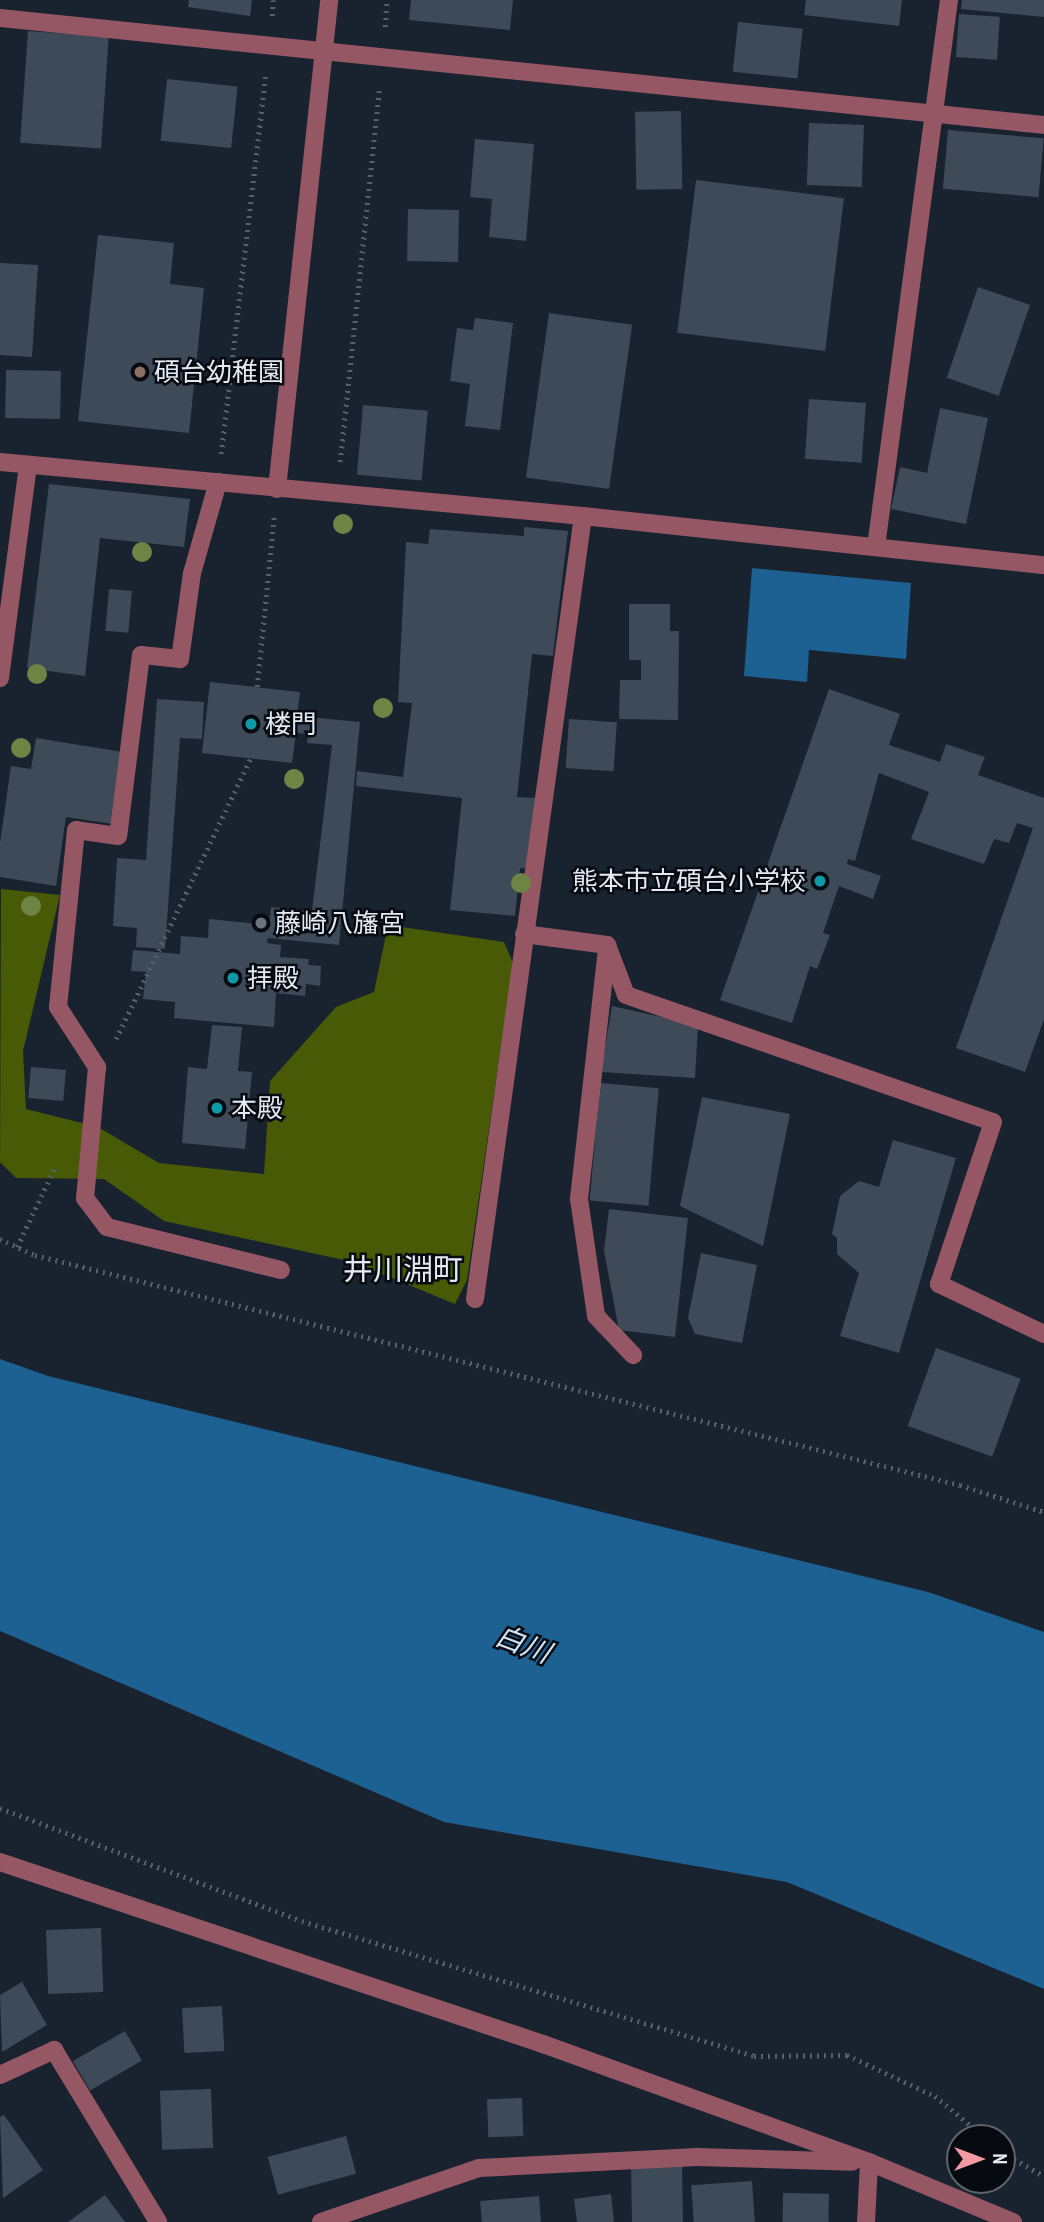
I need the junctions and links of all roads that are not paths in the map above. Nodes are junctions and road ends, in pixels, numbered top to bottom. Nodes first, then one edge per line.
1 (329, 0) edge
2 (949, 0) edge
3 (0, 18) edge
4 (324, 51) junction
5 (936, 114) junction
6 (1044, 125) edge
7 (0, 463) edge
8 (29, 465) junction
9 (218, 482) junction
10 (277, 489) junction
11 (583, 516) junction
12 (876, 548) junction
13 (1044, 565) edge
14 (0, 678) edge
15 (524, 934) junction
16 (607, 945) junction
17 (281, 1270) dead end
18 (475, 1299) dead end
19 (1044, 1334) edge
20 (633, 1354) dead end
21 (0, 1861) edge
22 (0, 2075) edge
23 (869, 2162) junction
24 (158, 2222) edge
25 (321, 2222) edge
26 (866, 2222) edge
27 (1013, 2222) edge

1 - 4 street
2 - 5 street
3 - 4 street
4 - 5 street
4 - 10 street
5 - 6 street
5 - 12 street
7 - 8 street
8 - 9 street
8 - 14 street
9 - 10 street
9 - 17 street
10 - 11 street
11 - 12 street
11 - 15 street
12 - 13 street
15 - 16 street
15 - 18 street
16 - 19 street
16 - 20 street
21 - 23 street
22 - 24 street
23 - 25 street
23 - 26 street
23 - 27 street

